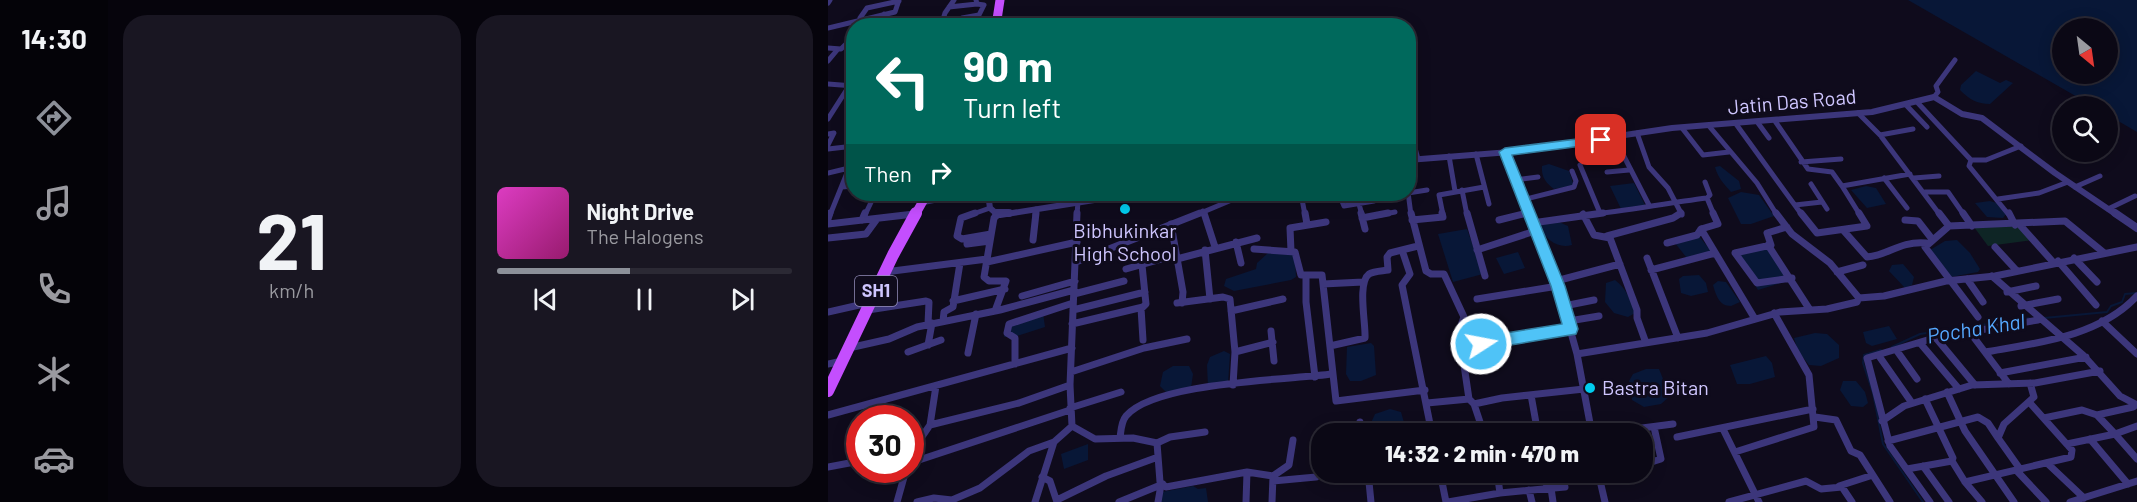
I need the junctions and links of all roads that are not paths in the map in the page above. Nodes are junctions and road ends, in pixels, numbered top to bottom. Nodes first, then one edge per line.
1 (954, 0) edge
2 (1000, 0) edge
3 (899, 1) edge
4 (977, 2) edge
5 (949, 7) junction
6 (884, 14) junction
7 (860, 18) joint
8 (882, 18) edge
9 (944, 18) edge
10 (962, 18) dead end
11 (998, 18) edge
12 (846, 22) edge
13 (828, 28) edge
14 (846, 44) dead end
15 (828, 48) edge
16 (838, 49) junction
17 (830, 55) edge
18 (1955, 60) dead end
19 (828, 61) edge
20 (828, 84) edge
21 (846, 86) edge
22 (846, 93) edge
23 (1934, 97) junction
24 (1917, 102) junction
25 (1906, 105) junction
26 (1858, 113) junction
27 (828, 119) edge
28 (1775, 121) junction
29 (1758, 123) junction
30 (1736, 124) junction
31 (1709, 126) junction
32 (1927, 127) dead end
33 (1682, 128) junction
34 (1913, 129) dead end
35 (1637, 133) junction
36 (828, 134) edge
37 (1880, 135) junction
38 (1614, 137) junction
39 (1769, 138) dead end
40 (846, 146) edge
41 (2021, 146) junction
42 (828, 147) edge
43 (1416, 152) edge
44 (1505, 152) junction
45 (1729, 152) junction
46 (1476, 154) junction
47 (1449, 156) junction
48 (1418, 159) joint
49 (1841, 159) dead end
50 (1971, 160) junction
51 (1801, 162) junction
52 (1580, 165) dead end
53 (846, 169) edge
54 (1629, 170) junction
55 (1572, 171) dead end
56 (1607, 171) dead end
57 (828, 173) edge
58 (1912, 176) junction
59 (1939, 176) dead end
60 (2100, 176) dead end
61 (1538, 177) dead end
62 (1884, 178) junction
63 (846, 179) edge
64 (1515, 180) junction
65 (1705, 182) dead end
66 (2068, 182) junction
67 (1810, 184) dead end
68 (1842, 186) junction
69 (842, 187) junction
70 (846, 187) edge
71 (1484, 187) junction
72 (2075, 187) junction
73 (1427, 190) dead end
74 (1458, 190) junction
75 (1416, 192) edge
76 (1925, 192) junction
77 (2135, 196) dead end
78 (1707, 198) junction
79 (1998, 199) junction
80 (1522, 200) junction
81 (872, 201) edge
82 (922, 201) edge
83 (989, 201) edge
84 (1069, 201) edge
85 (1081, 201) edge
86 (1228, 201) edge
87 (1302, 201) edge
88 (1341, 201) edge
89 (1374, 201) edge
90 (1409, 201) edge
91 (1822, 202) junction
92 (1678, 203) junction
93 (1359, 204) junction
94 (1489, 204) dead end
95 (1649, 205) junction
96 (1795, 205) junction
97 (990, 208) junction
98 (1908, 208) dead end
99 (1036, 209) junction
100 (1827, 209) dead end
101 (2108, 209) junction
102 (1203, 211) junction
103 (1395, 212) dead end
104 (1528, 213) junction
105 (1600, 213) junction
106 (914, 214) junction
107 (1583, 214) junction
108 (997, 215) junction
109 (1362, 218) junction
110 (828, 219) edge
111 (877, 219) junction
112 (862, 220) junction
113 (1412, 220) junction
114 (1499, 220) dead end
115 (1905, 220) dead end
116 (1326, 222) dead end
117 (1532, 223) junction
118 (828, 224) edge
119 (1171, 224) junction
120 (1307, 224) junction
121 (2017, 224) junction
122 (1949, 226) junction
123 (1972, 226) junction
124 (1787, 227) junction
125 (2137, 228) edge
126 (1365, 229) dead end
127 (1701, 229) junction
128 (1844, 230) junction
129 (1536, 231) junction
130 (1607, 236) junction
131 (990, 237) junction
132 (828, 238) edge
133 (1257, 238) dead end
134 (1033, 240) dead end
135 (1929, 241) junction
136 (1077, 242) junction
137 (1236, 242) junction
138 (1667, 243) dead end
139 (967, 244) dead end
140 (1768, 245) junction
141 (1418, 246) junction
142 (1215, 247) junction
143 (1995, 247) dead end
144 (2137, 247) edge
145 (1254, 249) dead end
146 (1205, 250) junction
147 (1402, 250) junction
148 (1477, 250) junction
149 (1291, 251) junction
150 (2103, 252) junction
151 (1715, 253) junction
152 (1176, 257) junction
153 (1647, 258) dead end
154 (2074, 258) junction
155 (987, 260) junction
156 (1076, 262) junction
157 (2056, 262) junction
158 (960, 263) junction
159 (1241, 263) dead end
160 (1620, 264) junction
161 (1142, 265) junction
162 (1863, 265) dead end
163 (1126, 269) dead end
164 (1651, 270) junction
165 (884, 272) junction
166 (1837, 272) junction
167 (2017, 272) junction
168 (1306, 275) junction
169 (1485, 276) dead end
170 (1992, 276) junction
171 (1792, 278) junction
172 (1967, 279) junction
173 (1075, 281) junction
174 (1124, 281) dead end
175 (1950, 281) junction
176 (1363, 282) junction
177 (2097, 282) dead end
178 (1323, 284) junction
179 (1557, 284) junction
180 (2036, 286) dead end
181 (1005, 289) junction
182 (1074, 292) junction
183 (1145, 292) junction
184 (2007, 292) junction
185 (1022, 296) dead end
186 (2137, 296) edge
187 (1859, 298) junction
188 (1210, 299) junction
189 (1283, 299) dead end
190 (1476, 299) dead end
191 (2058, 299) dead end
192 (1594, 300) dead end
193 (954, 301) junction
194 (1983, 302) dead end
195 (2096, 305) dead end
196 (869, 306) junction
197 (1073, 306) junction
198 (1564, 306) junction
199 (2021, 306) junction
200 (2134, 307) edge
201 (1141, 308) junction
202 (1231, 310) junction
203 (1810, 310) junction
204 (995, 311) junction
205 (828, 312) edge
206 (1774, 313) junction
207 (976, 314) junction
208 (1599, 316) dead end
209 (1978, 317) dead end
210 (1755, 319) junction
211 (2037, 319) junction
212 (943, 321) junction
213 (1569, 321) junction
214 (2102, 321) junction
215 (930, 324) junction
216 (1072, 324) junction
217 (1571, 329) junction
218 (1271, 331) dead end
219 (1969, 331) junction
220 (2062, 337) junction
221 (1678, 338) junction
222 (1936, 338) junction
223 (1187, 339) dead end
224 (941, 340) dead end
225 (1143, 340) dead end
226 (1273, 342) junction
227 (1646, 343) junction
228 (1920, 343) junction
229 (928, 345) junction
230 (1330, 346) junction
231 (848, 348) junction
232 (1072, 348) junction
233 (1461, 348) junction
234 (1897, 351) junction
235 (908, 352) dead end
236 (1235, 352) junction
237 (1985, 352) junction
238 (968, 353) dead end
239 (1577, 354) junction
240 (2137, 354) edge
241 (1879, 356) junction
242 (2086, 357) junction
243 (842, 361) junction
244 (1274, 361) dead end
245 (828, 364) edge
246 (1015, 364) junction
247 (2100, 371) junction
248 (1071, 372) junction
249 (2000, 373) junction
250 (1332, 374) junction
251 (1315, 377) junction
252 (1917, 379) dead end
253 (2030, 383) junction
254 (2008, 384) junction
255 (1070, 385) junction
256 (1233, 385) junction
257 (1975, 385) junction
258 (936, 386) junction
259 (1584, 389) junction
260 (1959, 389) junction
261 (1425, 390) junction
262 (828, 391) edge
263 (1121, 392) dead end
264 (1947, 392) junction
265 (1531, 395) junction
266 (1924, 399) junction
267 (1471, 402) junction
268 (1427, 403) junction
269 (2030, 403) junction
270 (1912, 404) junction
271 (2135, 407) edge
272 (1070, 409) junction
273 (1814, 413) junction
274 (828, 415) edge
275 (2097, 415) junction
276 (2044, 418) junction
277 (1882, 421) junction
278 (1960, 421) junction
279 (1430, 423) edge
280 (1480, 423) edge
281 (1536, 423) edge
282 (1592, 423) edge
283 (1673, 424) dead end
284 (930, 425) junction
285 (1072, 426) junction
286 (2137, 426) edge
287 (1654, 427) joint
288 (1938, 427) junction
289 (1722, 429) junction
290 (1205, 432) dead end
291 (924, 433) edge
292 (2115, 434) junction
293 (1677, 437) dead end
294 (1120, 438) junction
295 (1998, 438) junction
296 (2090, 439) junction
297 (1293, 440) dead end
298 (1888, 441) junction
299 (1054, 442) junction
300 (1157, 443) junction
301 (2067, 444) junction
302 (1735, 452) junction
303 (1158, 457) junction
304 (924, 458) edge
305 (2137, 459) edge
306 (1952, 461) junction
307 (1653, 462) edge
308 (2048, 463) junction
309 (846, 464) edge
310 (1923, 466) junction
311 (828, 467) edge
312 (1907, 469) junction
313 (2018, 470) junction
314 (1247, 472) junction
315 (1873, 475) junction
316 (1993, 475) junction
317 (1042, 477) junction
318 (1311, 477) edge
319 (1273, 479) junction
320 (1965, 482) junction
321 (2133, 482) edge
322 (902, 483) edge
323 (1369, 483) edge
324 (1443, 483) edge
325 (1499, 483) edge
326 (1548, 483) edge
327 (1602, 483) edge
328 (1162, 485) junction
329 (1839, 486) junction
330 (1565, 487) dead end
331 (1549, 488) junction
332 (1529, 490) junction
333 (1500, 492) junction
334 (2084, 498) junction
335 (1487, 499) edge
336 (1758, 499) edge
337 (944, 501) edge
338 (1057, 501) edge
339 (897, 502) edge
340 (917, 502) edge
341 (1035, 502) edge
342 (1119, 502) edge
343 (1158, 502) edge
344 (1246, 502) edge
345 (1272, 502) edge
346 (1371, 502) edge
347 (1447, 502) edge
348 (1532, 502) edge
349 (1553, 502) edge
350 (1605, 502) edge
351 (1729, 502) edge
352 (1852, 502) edge
353 (1890, 502) edge
354 (1930, 502) edge
355 (1949, 502) edge
356 (1981, 502) edge
357 (2014, 502) edge
358 (2046, 502) edge
359 (2070, 502) edge

1 - 5 street
2 - 11 main road
3 - 6 street
3 - 7 street
4 - 5 street
4 - 10 street
5 - 9 street
6 - 7 street
6 - 8 street
12 - 13 street
14 - 16 street
15 - 16 street
16 - 17 street
17 - 19 street
18 - 23 street
20 - 21 street
22 - 27 street
23 - 24 street, Jatin Das Road
23 - 41 street
24 - 25 street, Jatin Das Road
24 - 50 street
25 - 26 street, Jatin Das Road
25 - 32 street
26 - 28 street, Jatin Das Road
26 - 37 street
28 - 29 street, Jatin Das Road
28 - 51 street
29 - 30 street, Jatin Das Road
29 - 39 street
30 - 31 street, Jatin Das Road
30 - 96 street
31 - 33 street, Jatin Das Road
31 - 45 street
33 - 35 street, Jatin Das Road
33 - 45 street
34 - 37 street
35 - 38 street, Jatin Das Road
35 - 92 street
36 - 42 street
37 - 58 street
38 - 44 street, Jatin Das Road
38 - 54 street
40 - 42 street
41 - 50 street
41 - 66 street
43 - 48 street
44 - 46 street, Jatin Das Road
44 - 64 street
45 - 124 street
46 - 47 street, Jatin Das Road
46 - 71 street
47 - 48 street, Jatin Das Road
47 - 74 street
49 - 51 street
50 - 79 street
51 - 68 street
52 - 105 street
53 - 57 street
54 - 56 street
54 - 95 street
55 - 80 street
58 - 59 street
58 - 62 street
58 - 76 street
60 - 72 street
61 - 64 street
62 - 68 street
62 - 98 street
63 - 69 street
64 - 80 street
65 - 78 street
66 - 72 street
66 - 79 street
67 - 91 street
68 - 128 street
69 - 70 street
69 - 110 street
71 - 74 street
71 - 94 street
72 - 101 street
73 - 75 street
74 - 113 street
74 - 148 street
76 - 122 street
76 - 123 street
77 - 101 street
78 - 92 street
78 - 127 street
79 - 121 street
80 - 104 street
81 - 112 street
82 - 106 main road, SH1
83 - 97 street
84 - 99 street
85 - 136 street
86 - 102 street
87 - 120 street
88 - 93 street
89 - 93 street
90 - 113 street
91 - 96 street
91 - 100 street
92 - 95 street
92 - 130 street
93 - 109 street
95 - 105 street
96 - 128 street
97 - 108 street
97 - 131 street
99 - 108 street
99 - 134 street
101 - 125 street
102 - 119 street
102 - 142 street
103 - 109 street
104 - 114 street
104 - 117 street
105 - 107 street
106 - 111 street
106 - 165 main road, SH1
107 - 117 street
107 - 130 street
108 - 131 street
109 - 126 street
111 - 112 street
111 - 132 street
112 - 118 street
113 - 141 street
115 - 135 street
116 - 120 street
117 - 129 street
119 - 152 street
119 - 156 street
120 - 149 street
121 - 123 street
121 - 150 street
121 - 157 street
122 - 123 street
122 - 135 street
124 - 140 street
124 - 166 street
127 - 138 street
127 - 151 street
128 - 135 street
129 - 148 street
129 - 179 street
130 - 160 street
131 - 139 street
131 - 155 street
133 - 137 street
135 - 175 street
136 - 155 street
136 - 156 street
137 - 142 street
137 - 159 street
140 - 171 street
140 - 171 street
141 - 147 street
141 - 233 street
142 - 146 street
143 - 167 street
144 - 150 street
145 - 149 street
146 - 152 street
146 - 188 street
147 - 176 street
147 - 261 street
148 - 169 street
149 - 168 street
150 - 154 street
151 - 164 street
151 - 210 street
152 - 161 street
152 - 188 street
153 - 164 street
154 - 157 street
154 - 177 street
155 - 158 street
155 - 181 street
156 - 173 street
157 - 167 street
157 - 195 street
158 - 165 street
158 - 193 street
160 - 179 street
160 - 227 street
161 - 163 street
161 - 183 street
162 - 166 street
164 - 221 street
165 - 196 main road, SH1
166 - 187 street
167 - 170 street
168 - 178 street
168 - 251 street
170 - 172 street
170 - 184 street
171 - 203 street
172 - 175 street
172 - 194 street
173 - 182 street
173 - 185 street
174 - 182 street
175 - 187 street
175 - 209 street
176 - 178 street
176 - 230 street
178 - 230 street
179 - 190 street
179 - 198 street
180 - 184 street
181 - 193 street
181 - 204 street
182 - 197 street
182 - 204 street
183 - 197 street
183 - 201 street
184 - 199 street
186 - 200 street
187 - 203 street
188 - 202 street
189 - 202 street
191 - 199 street
192 - 198 street
193 - 212 street
196 - 205 street
196 - 215 street
196 - 231 main road, SH1
197 - 216 street
197 - 246 street
198 - 213 street
199 - 211 street
200 - 214 street
201 - 216 street
201 - 225 street
202 - 236 street
203 - 206 street
204 - 207 street
206 - 210 street
206 - 273 street
207 - 212 street
207 - 238 street
208 - 213 street
210 - 221 street
211 - 219 street
211 - 220 street
212 - 215 street
213 - 217 street
214 - 220 street
214 - 240 street
215 - 229 street
215 - 231 street
216 - 232 street
217 - 233 street
217 - 239 street
218 - 226 street
219 - 222 street
219 - 237 street
220 - 237 street
220 - 242 street
221 - 227 street
222 - 228 street
222 - 257 street
223 - 248 street
224 - 229 street
226 - 236 street
226 - 244 street
227 - 239 street
228 - 234 street
228 - 260 street
229 - 235 street
230 - 250 street
231 - 243 main road, SH1
232 - 246 street
232 - 248 street
233 - 267 street
234 - 241 street
234 - 252 street
236 - 256 street
237 - 249 street
239 - 259 street
241 - 270 street
241 - 277 street
242 - 247 street
242 - 249 street
243 - 245 street
243 - 262 main road, SH1
246 - 258 street
247 - 253 street
247 - 271 street
248 - 255 street
249 - 254 street
250 - 251 street
250 - 261 street
251 - 256 street
253 - 254 street
253 - 269 street
254 - 257 street
255 - 272 street
255 - 284 street
256 - 294 street
257 - 260 street
258 - 274 street
258 - 284 street
259 - 265 street
259 - 282 street
260 - 264 street
261 - 268 street
263 - 272 street
264 - 266 street
264 - 278 street
265 - 267 street
265 - 281 street
266 - 270 street
266 - 288 street
267 - 268 street
267 - 280 street
268 - 279 street
269 - 276 street
269 - 295 street
270 - 277 street
271 - 275 street
272 - 285 street
272 - 304 street
273 - 289 street
273 - 302 street
273 - 315 street
275 - 276 street
275 - 292 street
276 - 301 street
277 - 298 street
278 - 288 street
278 - 295 street
278 - 316 street
283 - 287 street
284 - 291 street
285 - 294 street
285 - 299 street
286 - 292 street
287 - 307 street
288 - 298 street
288 - 306 street
289 - 293 street
289 - 302 street
290 - 300 street
292 - 296 street
292 - 305 street
294 - 300 street
295 - 313 street
296 - 301 street
296 - 321 street
297 - 319 street
298 - 312 street
299 - 317 street
299 - 337 street
300 - 303 street
301 - 308 street
302 - 336 street
303 - 328 street
303 - 338 street
306 - 310 street
306 - 320 street
308 - 313 street
308 - 334 street
309 - 311 street
310 - 312 street
310 - 355 street
312 - 354 street
313 - 316 street
313 - 358 street
314 - 319 street
314 - 328 street
314 - 344 street
315 - 329 street
315 - 353 street
316 - 320 street
316 - 357 street
317 - 338 street
317 - 341 street
318 - 319 street
319 - 345 street
320 - 356 street
321 - 334 street
322 - 339 street
323 - 346 street
324 - 347 street
325 - 333 street
326 - 331 street
327 - 350 street
328 - 342 street
328 - 343 street
329 - 336 street
329 - 352 street
330 - 331 street
331 - 332 street
331 - 349 street
332 - 333 street
332 - 348 street
333 - 335 street
334 - 359 street
335 - 347 street
336 - 351 street
337 - 340 street

